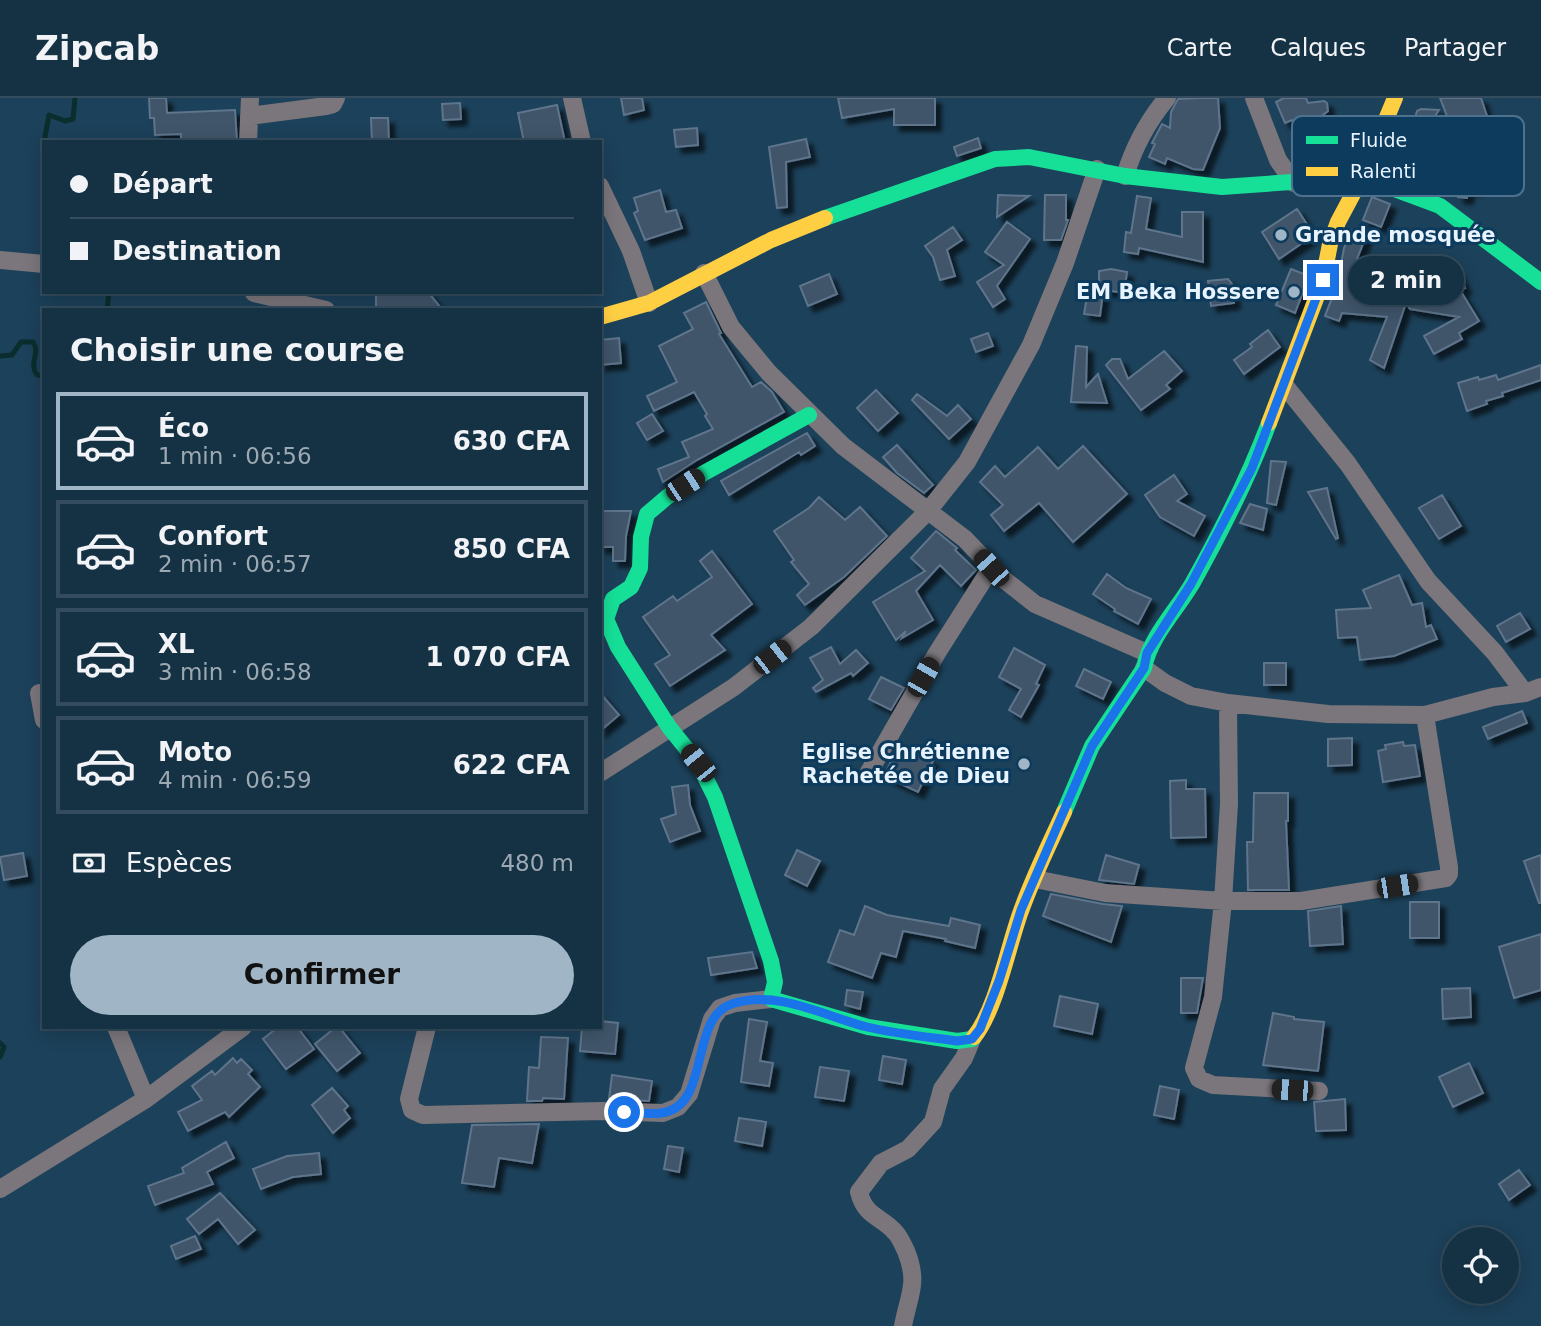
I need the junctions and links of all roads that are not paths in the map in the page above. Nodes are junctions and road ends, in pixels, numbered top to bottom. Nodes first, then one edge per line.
1 (336, 98) edge
2 (572, 98) edge
3 (1167, 98) edge
4 (1254, 98) edge
5 (1395, 98) edge
6 (250, 107) edge
7 (1387, 116) edge
8 (248, 140) edge
9 (582, 140) edge
10 (1097, 169) junction
11 (1125, 176) junction
12 (1292, 180) edge
13 (1292, 183) edge
14 (602, 190) edge
15 (1352, 196) edge
16 (1413, 196) edge
17 (0, 260) edge
18 (42, 264) edge
19 (705, 273) junction
20 (1541, 282) edge
21 (258, 294) edge
22 (649, 303) junction
23 (318, 308) edge
24 (602, 316) edge
25 (1284, 386) junction
26 (809, 415) junction
27 (928, 511) junction
28 (991, 568) junction
29 (1145, 661) junction
30 (1533, 690) edge
31 (39, 693) dead end
32 (1228, 703) junction
33 (42, 709) edge
34 (1425, 715) junction
35 (669, 727) junction
36 (602, 772) edge
37 (869, 772) dead end
38 (1035, 878) junction
39 (1223, 901) junction
40 (771, 999) junction
41 (117, 1029) edge
42 (240, 1029) edge
43 (426, 1029) edge
44 (972, 1039) junction
45 (1318, 1091) dead end
46 (146, 1099) junction
47 (0, 1189) edge
48 (903, 1326) edge

1 - 6 street
2 - 9 street
3 - 11 street
4 - 12 street
5 - 7 street
6 - 8 street
10 - 11 street
10 - 19 street
10 - 27 street
11 - 13 street
14 - 22 street
15 - 25 street
16 - 20 street
17 - 18 street
19 - 22 street
19 - 26 street
21 - 23 street
22 - 24 street
25 - 29 street
25 - 30 street
26 - 27 street
26 - 35 street
27 - 28 street
27 - 35 street
28 - 29 street
28 - 37 street
29 - 32 street
29 - 38 street
30 - 34 street
31 - 33 street
32 - 34 street
32 - 39 street
34 - 39 street
35 - 36 street
35 - 40 street
38 - 39 street
38 - 44 street
39 - 45 street
40 - 43 street
40 - 44 street
41 - 46 street
42 - 46 street
44 - 48 street
46 - 47 street

